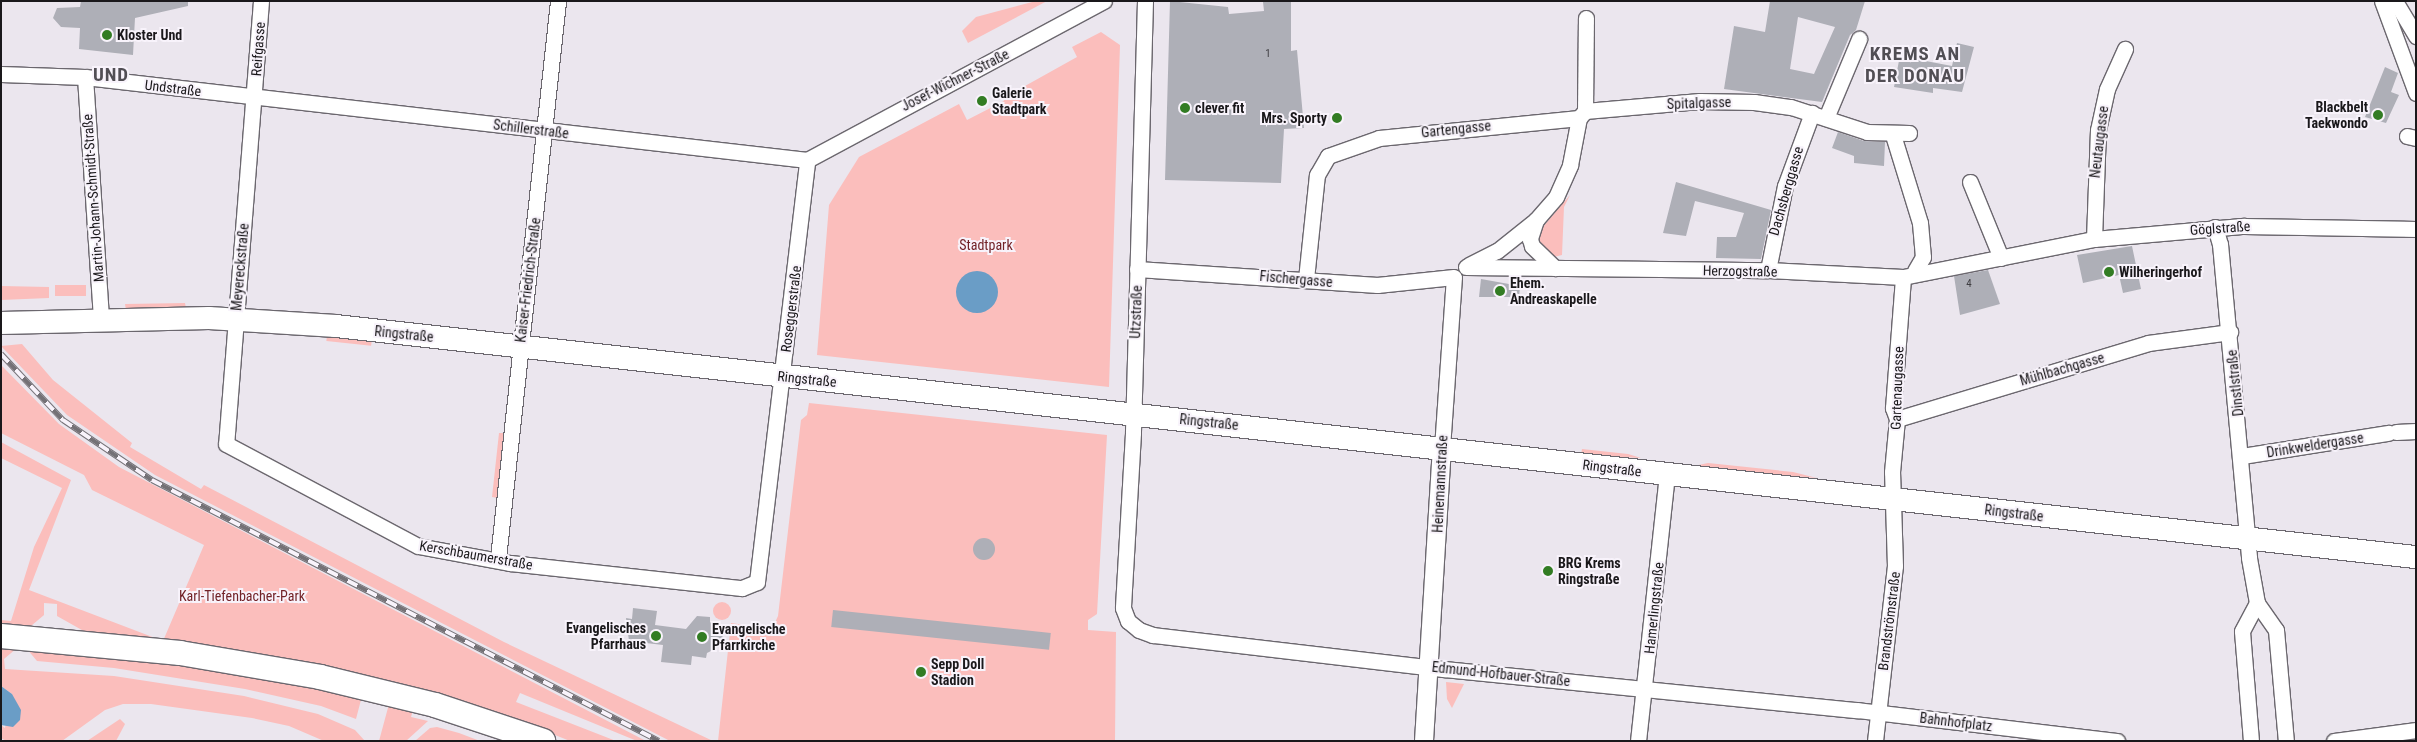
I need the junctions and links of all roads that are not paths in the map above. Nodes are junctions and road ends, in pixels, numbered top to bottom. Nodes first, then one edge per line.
1 (262, 1) edge
2 (558, 1) edge
3 (1104, 1) edge
4 (1145, 1) edge
5 (2382, 1) edge
6 (2395, 1) edge
7 (1586, 18) dead end
8 (2416, 36) edge
9 (1859, 39) dead end
10 (2125, 49) dead end
11 (1, 74) edge
12 (85, 77) junction
13 (2416, 93) edge
14 (255, 98) junction
15 (1582, 115) junction
16 (1819, 116) junction
17 (544, 131) junction
18 (1909, 133) dead end
19 (1893, 135) junction
20 (807, 160) junction
21 (1970, 182) dead end
22 (1536, 220) junction
23 (2214, 228) junction
24 (2414, 232) edge
25 (2094, 238) junction
26 (2001, 258) junction
27 (1555, 268) junction
28 (1137, 269) junction
29 (1768, 270) junction
30 (1460, 272) junction
31 (1909, 274) junction
32 (1306, 279) junction
33 (236, 319) junction
34 (102, 320) junction
35 (1, 323) edge
36 (2230, 332) junction
37 (520, 346) junction
38 (782, 376) junction
39 (1133, 414) junction
40 (1897, 419) junction
41 (2416, 431) edge
42 (224, 435) joint
43 (1442, 448) junction
44 (2242, 456) junction
45 (1667, 484) junction
46 (1894, 500) junction
47 (2249, 539) junction
48 (2416, 557) edge
49 (498, 558) junction
50 (759, 576) joint
51 (2258, 603) junction
52 (1128, 621) joint
53 (1, 636) edge
54 (1427, 666) junction
55 (1644, 688) junction
56 (1426, 690) junction
57 (1878, 712) junction
58 (2416, 730) edge
59 (2064, 737) edge
60 (543, 741) edge
61 (1424, 741) edge
62 (1436, 741) edge
63 (1638, 741) edge
64 (1875, 741) edge
65 (2116, 741) edge
66 (2251, 741) edge
67 (2286, 741) edge
68 (2334, 741) edge

1 - 14 street, Reifgasse
2 - 17 street, Kaiser-Friedrich-Straße
3 - 20 street, Josef-Wichner-Straße
4 - 28 street, Utzstraße
5 - 13 street
6 - 8 street
7 - 15 street
9 - 16 street, Dachsberggasse
10 - 25 street, Neutaugasse
11 - 12 street, Undstraße
12 - 14 street, Undstraße
12 - 34 street, Martin-Johann-Schmidt-Straße
14 - 17 street, Schillerstraße
14 - 33 street, Meyereckstraße
15 - 16 street, Spitalgasse
15 - 22 street
15 - 32 street, Gartengasse
16 - 19 street, Spitalgasse
16 - 29 street, Dachsberggasse
17 - 20 street, Schillerstraße
17 - 37 street, Kaiser-Friedrich-Straße
18 - 19 street, Spitalgasse
19 - 31 street, Gartenaugasse
20 - 38 street, Roseggerstraße
21 - 26 street
22 - 27 street
22 - 30 street
23 - 24 street, Göglstraße
23 - 25 street, Göglstraße
23 - 36 street, Dinstlstraße
25 - 26 street, Göglstraße
26 - 31 street, Herzogstraße
27 - 29 street, Herzogstraße
27 - 30 street, Herzogstraße
28 - 32 street, Fischergasse
28 - 39 street, Utzstraße
29 - 31 street, Herzogstraße
30 - 32 street, Fischergasse
30 - 43 street, Heinemannstraße
31 - 40 street, Gartenaugasse
33 - 34 main road, Ringstraße
33 - 37 main road, Ringstraße
33 - 42 street, Meyereckstraße
34 - 35 main road, Ringstraße
36 - 40 street, Mühlbachgasse
36 - 44 street, Dinstlstraße
37 - 38 main road, Ringstraße
37 - 49 street, Kaiser-Friedrich-Straße
38 - 39 main road, Ringstraße
38 - 50 street, Roseggerstraße
39 - 43 main road, Ringstraße
39 - 52 street, Utzstraße
40 - 46 street, Gartenaugasse
41 - 44 street, Drinkweldergasse
42 - 49 street, Kerschbaumerstraße
43 - 45 main road, Ringstraße
43 - 54 street, Heinemannstraße
44 - 47 street, Dinstlstraße
45 - 46 main road, Ringstraße
45 - 55 street, Hamerlingstraße
46 - 47 main road, Ringstraße
46 - 57 street, Brandströmstraße
47 - 48 main road, Ringstraße
47 - 51 street
49 - 50 street, Kerschbaumerstraße
51 - 66 street
51 - 67 street
52 - 54 street, Edmund-Hofbauer-Straße
53 - 60 highway
54 - 55 street, Edmund-Hofbauer-Straße
54 - 56 street, Heinemannstraße
55 - 57 street, Edmund-Hofbauer-Straße
55 - 63 street, Hamerlingstraße
56 - 61 street, Heinemannstraße
56 - 62 street, Heinemannstraße
57 - 59 street, Bahnhofplatz
57 - 64 street, Brandströmstraße
58 - 68 street
59 - 65 street, Bahnhofplatz

